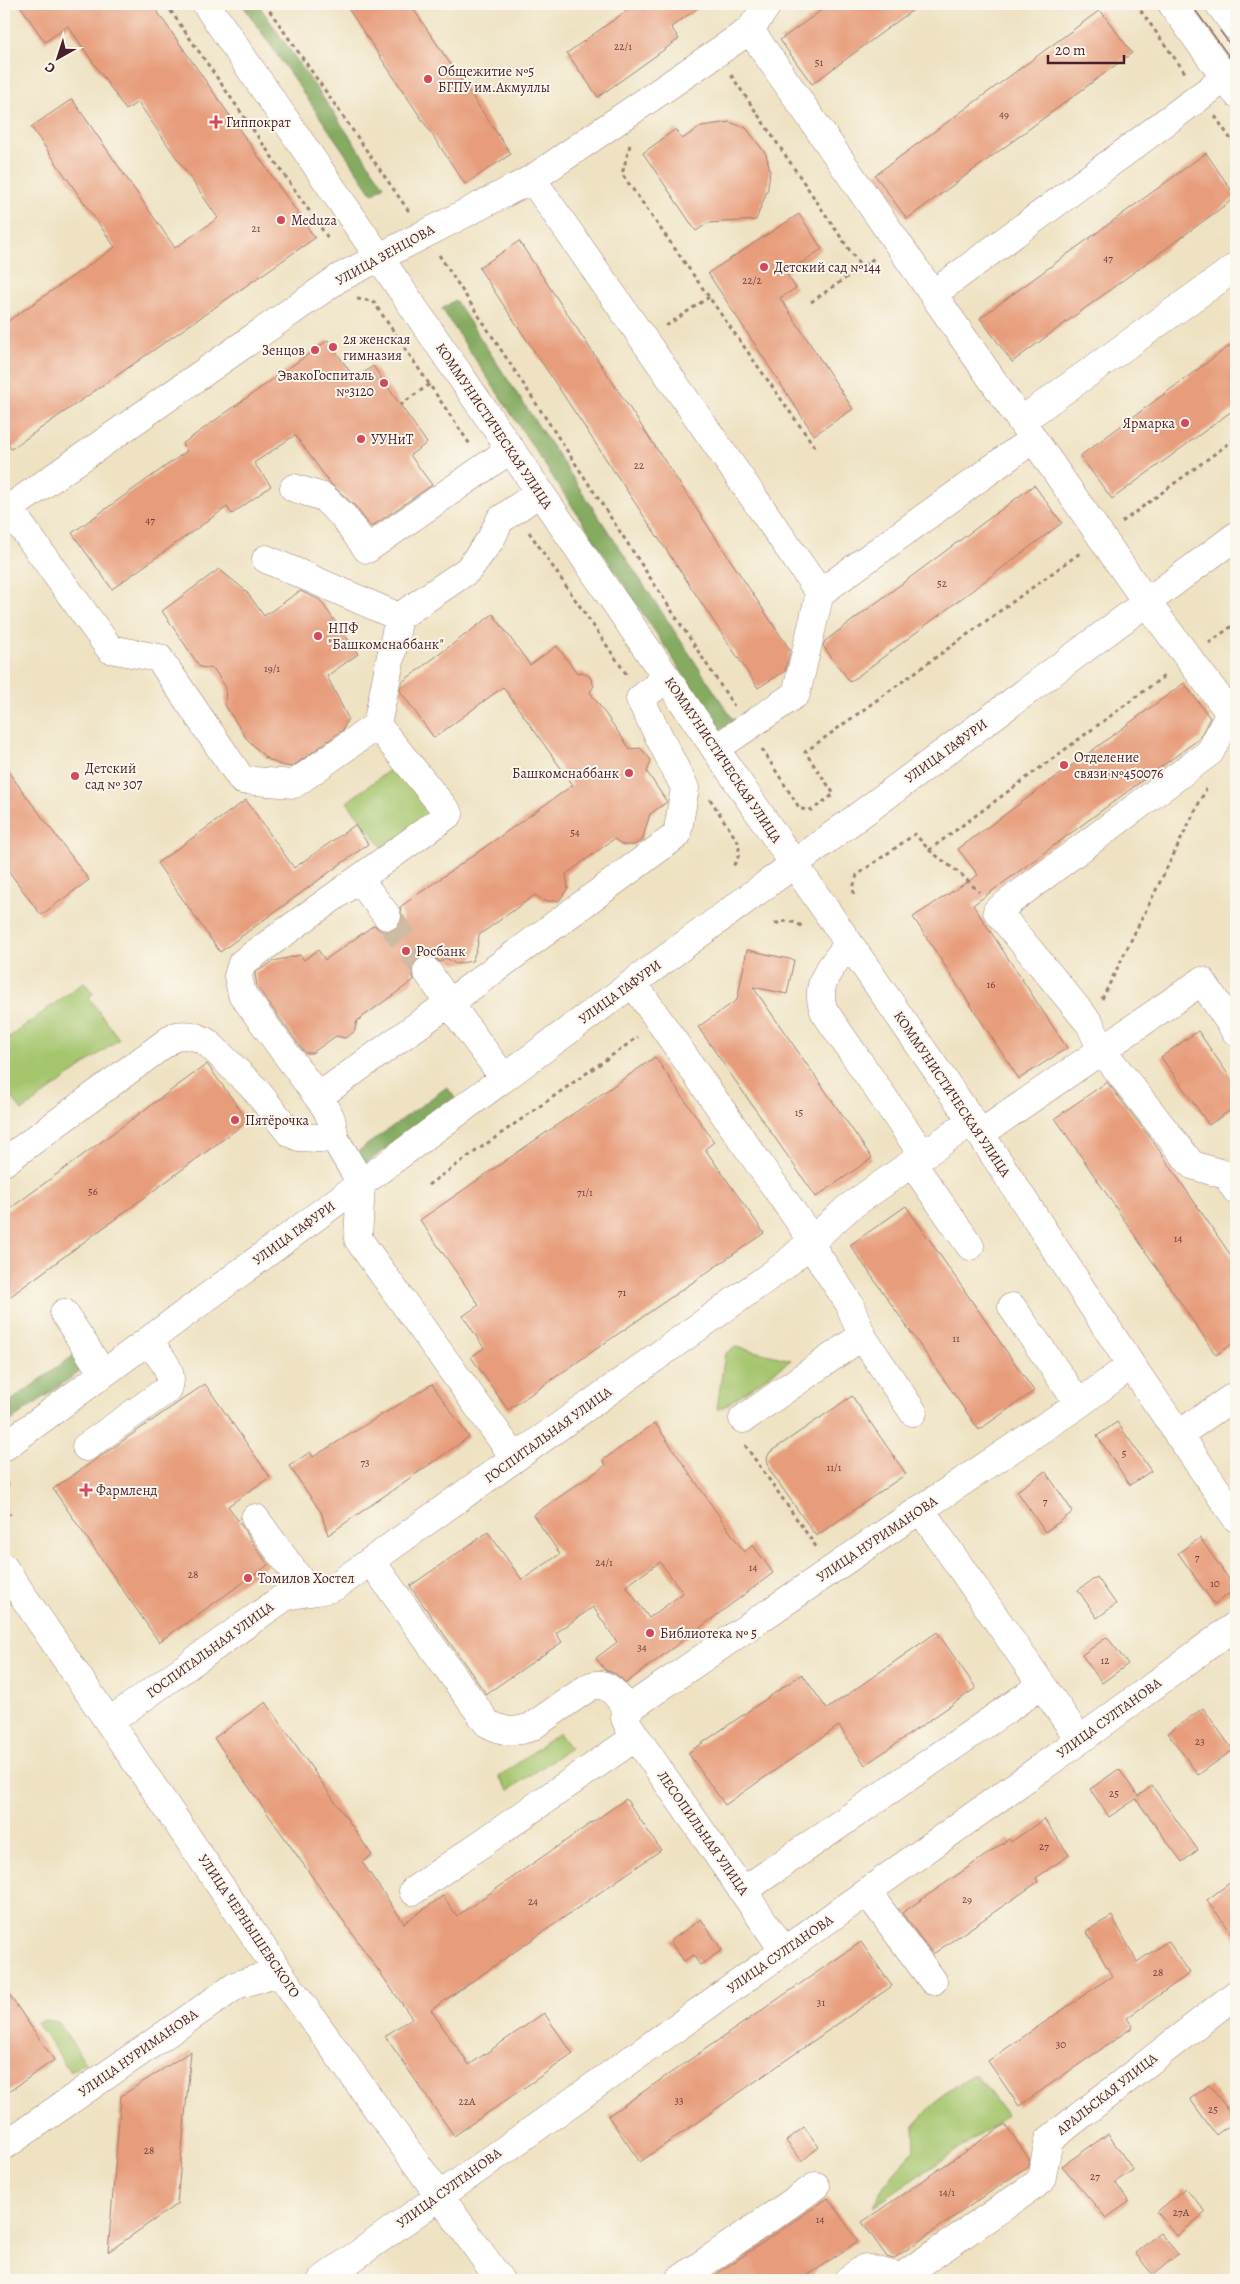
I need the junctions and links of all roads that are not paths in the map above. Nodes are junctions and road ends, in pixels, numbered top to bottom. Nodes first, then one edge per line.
1 (206, 4) edge
2 (768, 4) edge
3 (1172, 4) edge
4 (1219, 4) edge
5 (1236, 27) edge
6 (750, 30) junction
7 (1233, 81) edge
8 (532, 179) junction
9 (379, 256) junction
10 (1236, 267) edge
11 (932, 294) junction
12 (1027, 430) junction
13 (510, 449) junction
14 (294, 488) dead end
15 (540, 492) junction
16 (6, 510) edge
17 (1236, 536) edge
18 (266, 559) dead end
19 (820, 593) junction
20 (1147, 603) junction
21 (399, 618) junction
22 (667, 678) junction
23 (1233, 712) edge
24 (377, 725) junction
25 (715, 749) junction
26 (794, 864) junction
27 (359, 878) junction
28 (387, 916) tunnel mouth
29 (849, 943) junction
30 (427, 972) tunnel mouth
31 (633, 983) junction
32 (449, 1003) junction
33 (1236, 1032) edge
34 (1101, 1050) junction
35 (504, 1078) junction
36 (318, 1097) junction
37 (976, 1128) junction
38 (335, 1139) junction
39 (918, 1159) junction
40 (4, 1162) edge
41 (1233, 1178) edge
42 (361, 1183) junction
43 (810, 1242) junction
44 (970, 1246) dead end
45 (1012, 1307) dead end
46 (64, 1313) dead end
47 (862, 1336) junction
48 (148, 1341) junction
49 (1131, 1365) junction
50 (103, 1374) junction
51 (1236, 1395) edge
52 (1079, 1404) junction
53 (913, 1412) dead end
54 (743, 1419) road end
55 (1178, 1435) junction
56 (4, 1447) edge
57 (86, 1447) dead end
58 (515, 1458) junction
59 (920, 1509) junction
60 (255, 1518) dead end
61 (1236, 1518) edge
62 (371, 1561) junction
63 (4, 1568) edge
64 (308, 1591) junction
65 (1236, 1626) edge
66 (1042, 1685) junction
67 (630, 1720) junction
68 (110, 1721) junction
69 (1080, 1740) junction
70 (413, 1891) dead end
71 (743, 1892) junction
72 (866, 1892) junction
73 (784, 1951) junction
74 (279, 1972) junction
75 (933, 1981) dead end
76 (1236, 1994) edge
77 (4, 2146) edge
78 (816, 2186) dead end
79 (438, 2196) junction
80 (322, 2280) edge
81 (500, 2280) edge
82 (679, 2280) edge
83 (848, 2280) edge

1 - 9 street, КОММУНИСТИЧЕСКАЯ УЛИЦА
2 - 6 street, УЛИЦА ЗЕНЦОВА
3 - 7 street
4 - 5 street
6 - 8 street, УЛИЦА ЗЕНЦОВА
6 - 11 street
7 - 11 street
8 - 9 street, УЛИЦА ЗЕНЦОВА
8 - 19 street
9 - 13 street, КОММУНИСТИЧЕСКАЯ УЛИЦА
9 - 16 street, УЛИЦА ЗЕНЦОВА
10 - 12 street
11 - 12 street
12 - 19 street
12 - 20 street
13 - 14 street
13 - 15 street, КОММУНИСТИЧЕСКАЯ УЛИЦА
15 - 21 street
15 - 22 street, КОММУНИСТИЧЕСКАЯ УЛИЦА
16 - 24 street
17 - 20 street, УЛИЦА ГАФУРИ
18 - 21 street
19 - 25 street
20 - 23 street
20 - 26 street, УЛИЦА ГАФУРИ
21 - 24 street
22 - 25 street, КОММУНИСТИЧЕСКАЯ УЛИЦА
22 - 32 street
23 - 34 street
24 - 27 street
25 - 26 street, КОММУНИСТИЧЕСКАЯ УЛИЦА
26 - 29 street, КОММУНИСТИЧЕСКАЯ УЛИЦА
26 - 31 street, УЛИЦА ГАФУРИ
27 - 28 street
27 - 36 street
29 - 37 street, КОММУНИСТИЧЕСКАЯ УЛИЦА
29 - 39 street
30 - 32 street
31 - 35 street, УЛИЦА ГАФУРИ
31 - 43 street
32 - 35 street
32 - 36 street
33 - 34 street, ГОСПИТАЛЬНАЯ УЛИЦА
34 - 37 street, ГОСПИТАЛЬНАЯ УЛИЦА
34 - 41 street
35 - 42 street, УЛИЦА ГАФУРИ
36 - 38 street
37 - 39 street, ГОСПИТАЛЬНАЯ УЛИЦА
37 - 49 street, КОММУНИСТИЧЕСКАЯ УЛИЦА
38 - 40 street
38 - 42 street
39 - 43 street, ГОСПИТАЛЬНАЯ УЛИЦА
39 - 44 street
42 - 48 street, УЛИЦА ГАФУРИ
42 - 58 street
43 - 47 street
43 - 58 street, ГОСПИТАЛЬНАЯ УЛИЦА
45 - 52 street
46 - 50 street
47 - 53 street
47 - 54 street
48 - 50 street, УЛИЦА ГАФУРИ
48 - 57 street
49 - 52 street, УЛИЦА НУРИМАНОВА
49 - 55 street, КОММУНИСТИЧЕСКАЯ УЛИЦА
50 - 56 street, УЛИЦА ГАФУРИ
51 - 55 street
52 - 59 street, УЛИЦА НУРИМАНОВА
55 - 61 street, КОММУНИСТИЧЕСКАЯ УЛИЦА
58 - 62 street, ГОСПИТАЛЬНАЯ УЛИЦА
59 - 66 street
59 - 67 street, УЛИЦА НУРИМАНОВА
60 - 64 street
62 - 64 street, ГОСПИТАЛЬНАЯ УЛИЦА
62 - 67 street, ЛЕСОПИЛЬНАЯ УЛИЦА
63 - 68 street, УЛИЦА ЧЕРНЫШЕВСКОГО
64 - 68 street, ГОСПИТАЛЬНАЯ УЛИЦА
65 - 69 street, УЛИЦА СУЛТАНОВА
66 - 69 street
66 - 71 street
67 - 70 street, УЛИЦА НУРИМАНОВА
67 - 71 street, ЛЕСОПИЛЬНАЯ УЛИЦА
68 - 74 street, УЛИЦА ЧЕРНЫШЕВСКОГО
69 - 72 street, УЛИЦА СУЛТАНОВА
71 - 73 street, ЛЕСОПИЛЬНАЯ УЛИЦА
72 - 73 street, УЛИЦА СУЛТАНОВА
72 - 75 street
73 - 79 street, УЛИЦА СУЛТАНОВА
74 - 77 street, УЛИЦА НУРИМАНОВА
74 - 79 street, УЛИЦА ЧЕРНЫШЕВСКОГО
76 - 83 street, АРАЛЬСКАЯ УЛИЦА
78 - 82 street
79 - 80 street, УЛИЦА СУЛТАНОВА
79 - 81 street, УЛИЦА ЧЕРНЫШЕВСКОГО

